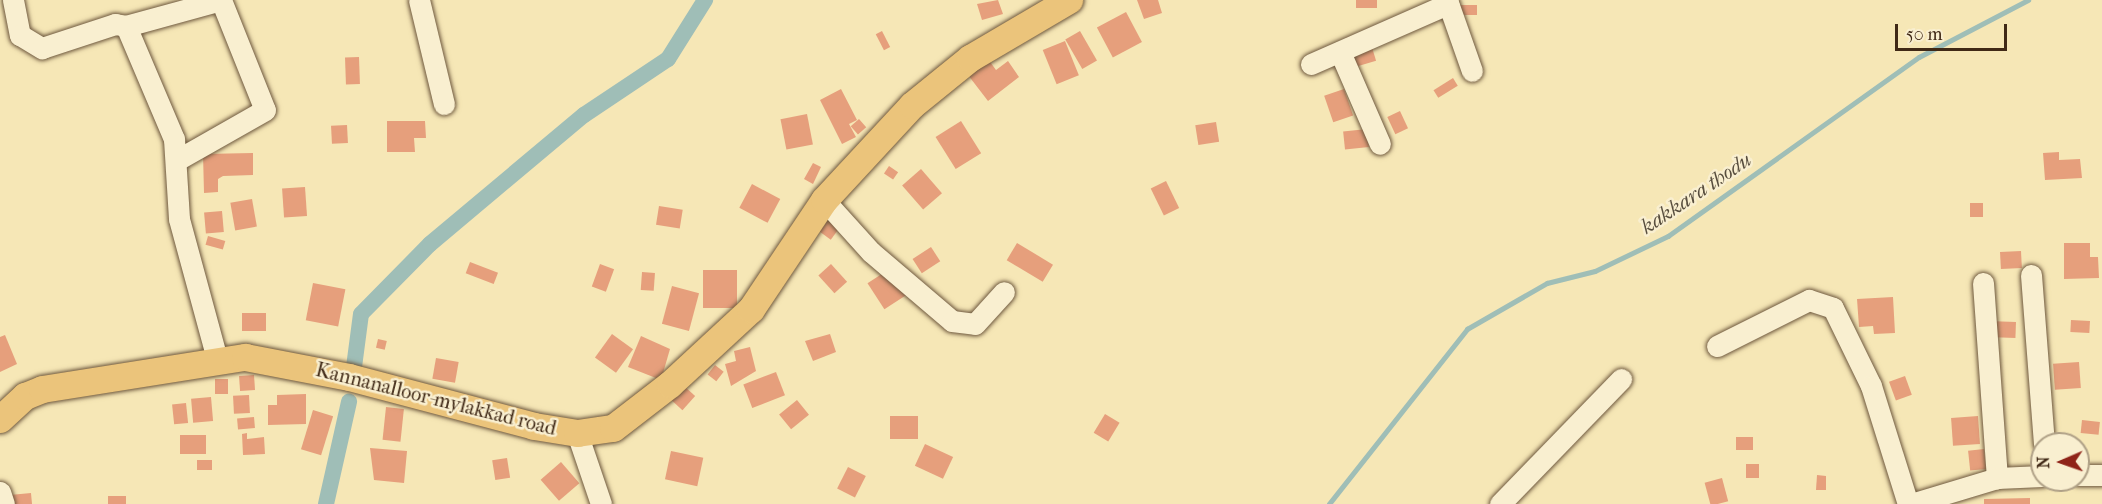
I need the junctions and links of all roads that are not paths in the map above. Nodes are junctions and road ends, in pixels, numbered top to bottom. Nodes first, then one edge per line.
1 (13, 0) edge
2 (418, 0) edge
3 (1447, 2) edge
4 (1056, 3) edge
5 (126, 26) junction
6 (1340, 52) junction
7 (1311, 64) dead end
8 (1472, 71) dead end
9 (444, 104) dead end
10 (1380, 144) dead end
11 (177, 160) junction
12 (824, 200) junction
13 (2031, 275) dead end
14 (1983, 283) dead end
15 (1004, 292) dead end
16 (1717, 346) dead end
17 (217, 359) junction
18 (1621, 379) dead end
19 (0, 419) edge
20 (2043, 432) edge
21 (577, 433) junction
22 (2030, 477) edge
23 (1997, 478) junction
24 (0, 492) edge
25 (4, 504) edge
26 (601, 504) edge
27 (1500, 504) edge
28 (1909, 504) edge

1 - 5 street
2 - 9 street
3 - 6 street
3 - 8 street
4 - 12 main road, Kannanalloor-mylakkad road
5 - 11 street
5 - 11 street
6 - 7 street
6 - 10 street
11 - 17 street
12 - 15 street
12 - 21 main road, Kannanalloor-mylakkad road
13 - 20 street
14 - 23 street
16 - 28 street
17 - 19 main road, Kannanalloor-mylakkad road
17 - 21 main road, Kannanalloor-mylakkad road
18 - 27 street
21 - 26 street
22 - 23 street
23 - 28 street
24 - 25 street

